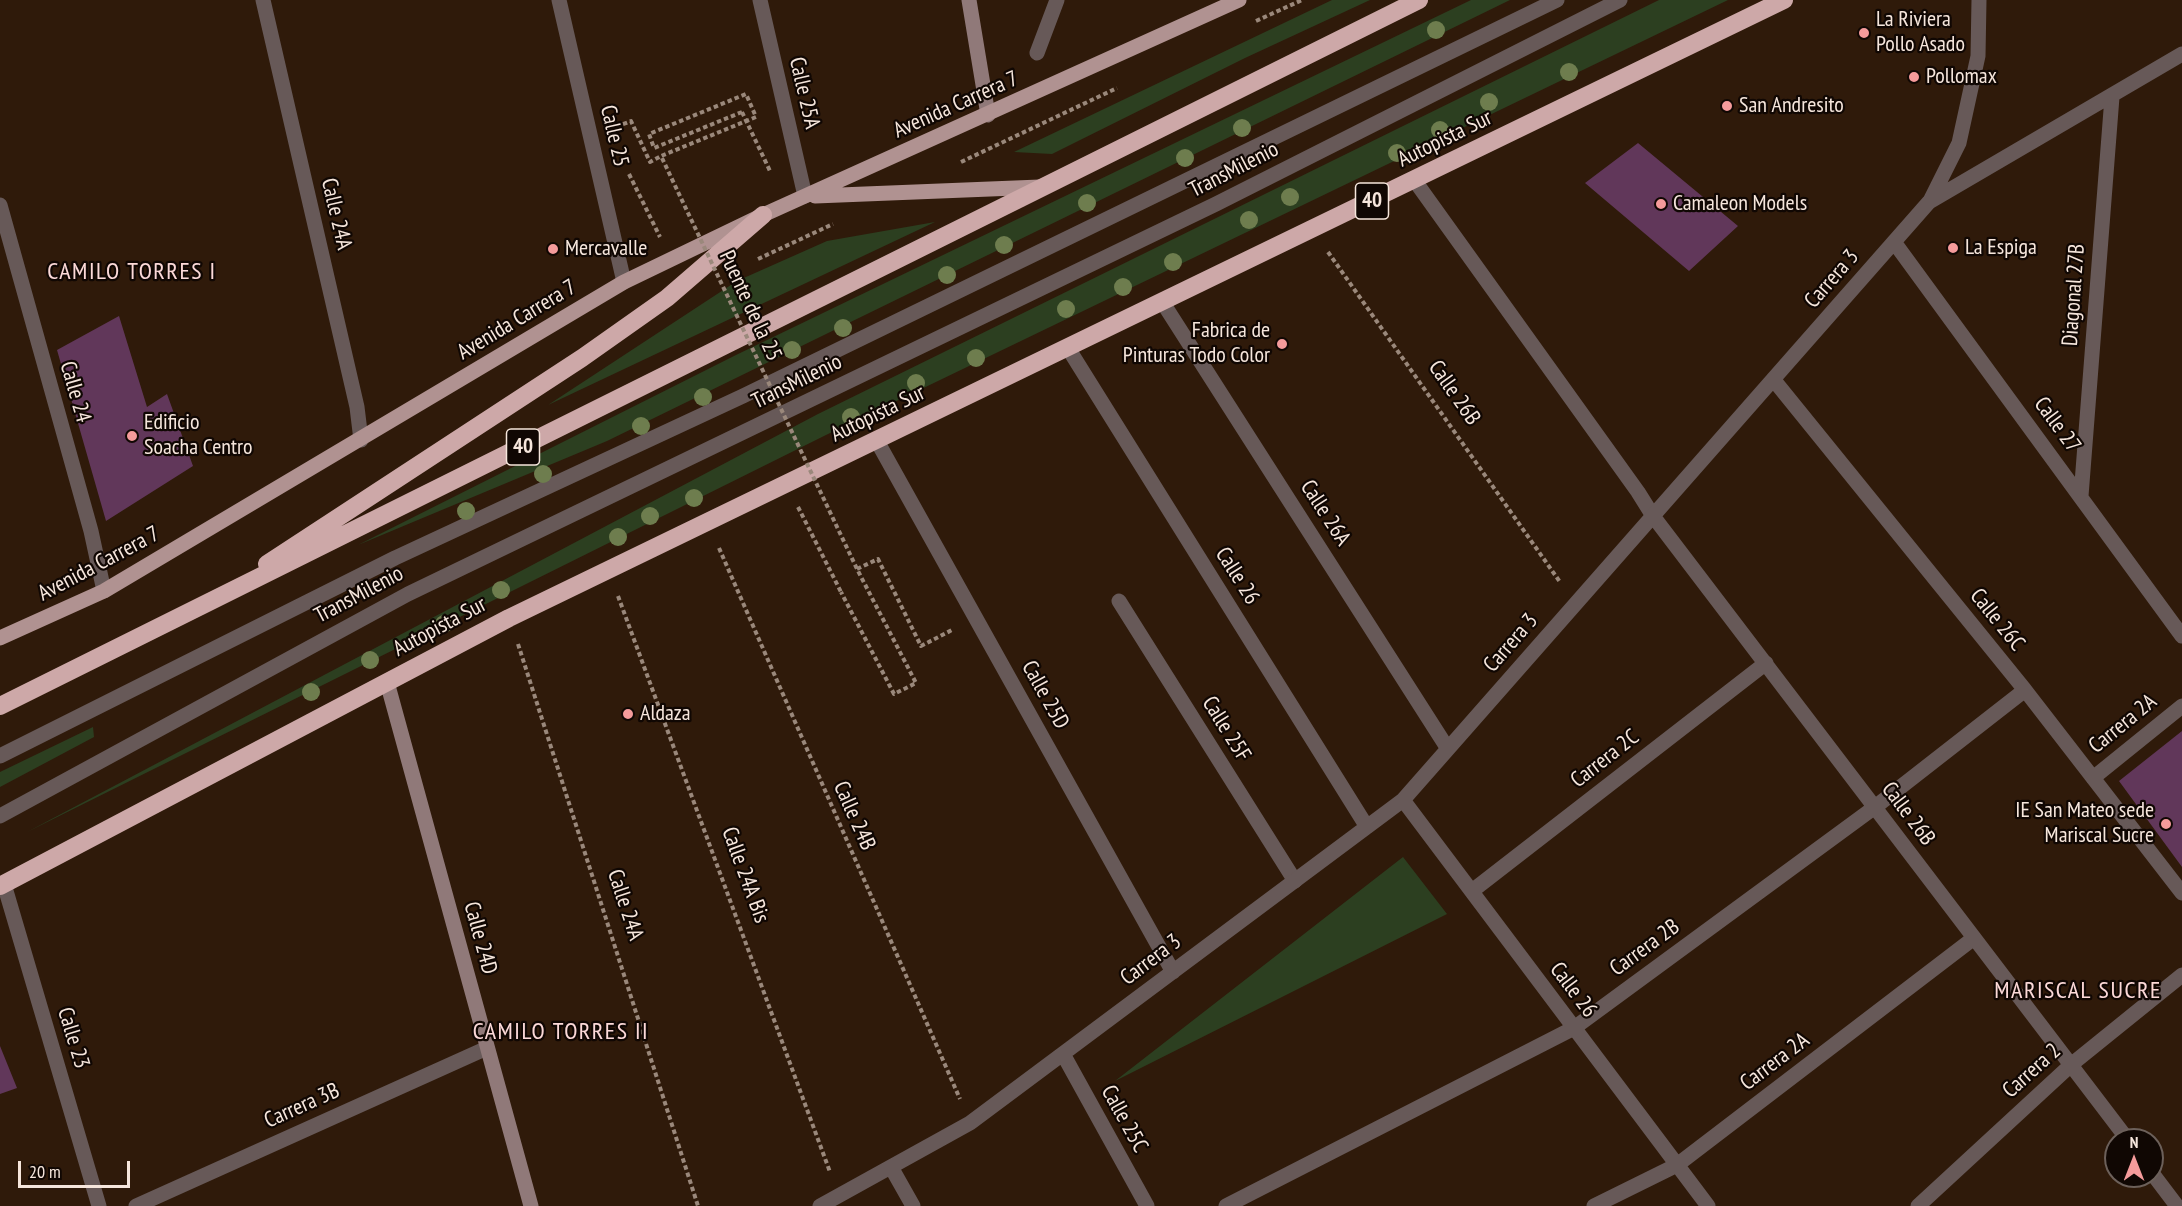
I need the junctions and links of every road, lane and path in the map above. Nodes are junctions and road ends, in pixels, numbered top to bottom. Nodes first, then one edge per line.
1 (263, 0) edge
2 (559, 0) edge
3 (760, 0) edge
4 (969, 0) edge
5 (1057, 0) edge
6 (1239, 0) edge
7 (1419, 0) edge
8 (1557, 0) edge
9 (1620, 0) edge
10 (1784, 0) edge
11 (1979, 0) edge
12 (1037, 53) dead end
13 (2182, 54) edge
14 (2112, 97) junction
15 (988, 115) junction
16 (609, 130) dead end
17 (661, 156) junction
18 (626, 167) dead end
19 (1414, 181) junction
20 (1046, 187) junction
21 (805, 196) junction
22 (1929, 202) junction
23 (0, 205) edge
24 (786, 205) junction
25 (763, 215) junction
26 (1313, 230) junction
27 (818, 231) dead end
28 (1894, 242) junction
29 (671, 260) junction
30 (749, 263) dead end
31 (624, 282) junction
32 (1163, 303) junction
33 (1068, 348) junction
34 (1773, 380) junction
35 (361, 440) junction
36 (877, 441) junction
37 (786, 485) junction
38 (2081, 496) junction
39 (1653, 516) junction
40 (708, 522) junction
41 (857, 569) junction
42 (608, 570) junction
43 (1559, 581) dead end
44 (104, 591) junction
45 (1119, 601) dead end
46 (199, 609) junction
47 (976, 617) junction
48 (509, 618) junction
49 (2182, 636) edge
50 (0, 638) edge
51 (1766, 663) junction
52 (387, 682) junction
53 (2025, 690) junction
54 (0, 706) edge
55 (2182, 706) edge
56 (1448, 749) junction
57 (0, 756) edge
58 (2093, 778) junction
59 (1403, 800) junction
60 (1875, 807) junction
61 (0, 816) edge
62 (1367, 827) junction
63 (1294, 881) junction
64 (2, 885) edge
65 (1472, 891) junction
66 (2182, 893) edge
67 (1974, 938) junction
68 (1173, 972) junction
69 (2182, 975) edge
70 (1574, 1028) junction
71 (487, 1048) junction
72 (1063, 1054) junction
73 (2072, 1064) junction
74 (970, 1123) junction
75 (2119, 1128) edge
76 (1677, 1165) junction
77 (891, 1167) junction
78 (2162, 1188) edge
79 (839, 1195) junction
80 (2173, 1205) edge
81 (99, 1206) edge
82 (136, 1206) edge
83 (531, 1206) edge
84 (698, 1206) edge
85 (819, 1206) edge
86 (913, 1206) edge
87 (1147, 1206) edge
88 (1226, 1206) edge
89 (1594, 1206) edge
90 (1708, 1206) edge
91 (1918, 1206) edge

1 - 35 street, Calle 24A
2 - 31 street, Calle 25
3 - 21 street, Calle 25A
4 - 15 street
5 - 12 street
6 - 15 main road, Avenida Carrera 7
7 - 20 highway, 40
8 - 57 street, TransMilenio
9 - 61 street, TransMilenio
10 - 19 highway, Autopista Sur / 40
11 - 22 street
13 - 14 street, Carrera 3
14 - 22 street, Carrera 3
14 - 38 street, Diagonal 27B
15 - 21 main road, Avenida Carrera 7
16 - 17 path
17 - 24 path, bridge
17 - 41 path, Puente de la 25, bridge
18 - 29 path
19 - 26 highway, Autopista Sur / 40
19 - 39 street, Calle 26B
20 - 21 main road
20 - 46 highway, 40
21 - 24 main road, Avenida Carrera 7
22 - 28 street, Carrera 3
23 - 44 street, Calle 24
24 - 25 main road, Avenida Carrera 7
25 - 29 main road, Avenida Carrera 7
25 - 46 highway
26 - 32 highway, Autopista Sur / 40
26 - 43 path, Calle 26B
27 - 30 path
28 - 34 street, Carrera 3
28 - 38 street, Calle 27
29 - 31 main road, Avenida Carrera 7
31 - 35 main road, Avenida Carrera 7
32 - 33 highway, Autopista Sur / 40
32 - 56 street, Calle 26A
33 - 36 highway, Autopista Sur / 40
33 - 62 street, Calle 26
34 - 39 street, Carrera 3
34 - 53 street, Calle 26C
35 - 44 main road, Avenida Carrera 7
36 - 37 highway, Autopista Sur / 40
36 - 47 street, Calle 25D
37 - 40 highway, Autopista Sur / 40
37 - 41 path, Puente de la 25, bridge
38 - 49 street, Calle 27
39 - 51 street, Calle 26B
39 - 56 street, Carrera 3
40 - 42 highway, Autopista Sur / 40
40 - 74 path, Calle 24B
41 - 47 path
42 - 48 highway, Autopista Sur / 40
42 - 79 path, Calle 24A Bis
44 - 50 main road, Avenida Carrera 7
45 - 63 street, Calle 25F
46 - 54 highway, 40
47 - 68 street, Calle 25D
48 - 52 highway, Autopista Sur / 40
48 - 84 path, Calle 24A
51 - 60 street, Calle 26B
51 - 65 street, Carrera 2C
52 - 64 highway, Autopista Sur / 40
52 - 71 street, Calle 24D
53 - 58 street, Calle 26C
53 - 60 street, Carrera 2B
55 - 58 street, Carrera 2A
56 - 59 street, Carrera 3
58 - 66 street, Calle 26C
59 - 62 street, Carrera 3
59 - 65 street, Calle 26
60 - 67 street, Calle 26B
60 - 70 street, Carrera 2B
62 - 63 street, Carrera 3
63 - 68 street, Carrera 3
64 - 81 street, Calle 23
65 - 70 street, Calle 26
67 - 73 street, Calle 26B
67 - 76 street, Carrera 2A
68 - 72 street, Carrera 3
69 - 73 street, Carrera 2
70 - 76 street, Calle 26
70 - 88 street, Carrera 2B
71 - 82 street, Carrera 3B
71 - 83 street, Calle 24D
72 - 74 street, Carrera 3
72 - 87 street, Calle 25C
73 - 75 street, Calle 26B
73 - 91 street, Carrera 2
74 - 77 street, Carrera 3
76 - 89 street, Carrera 2A
76 - 90 street, Calle 26
77 - 79 street, Carrera 3
77 - 86 street
78 - 80 street
79 - 85 street, Carrera 3

